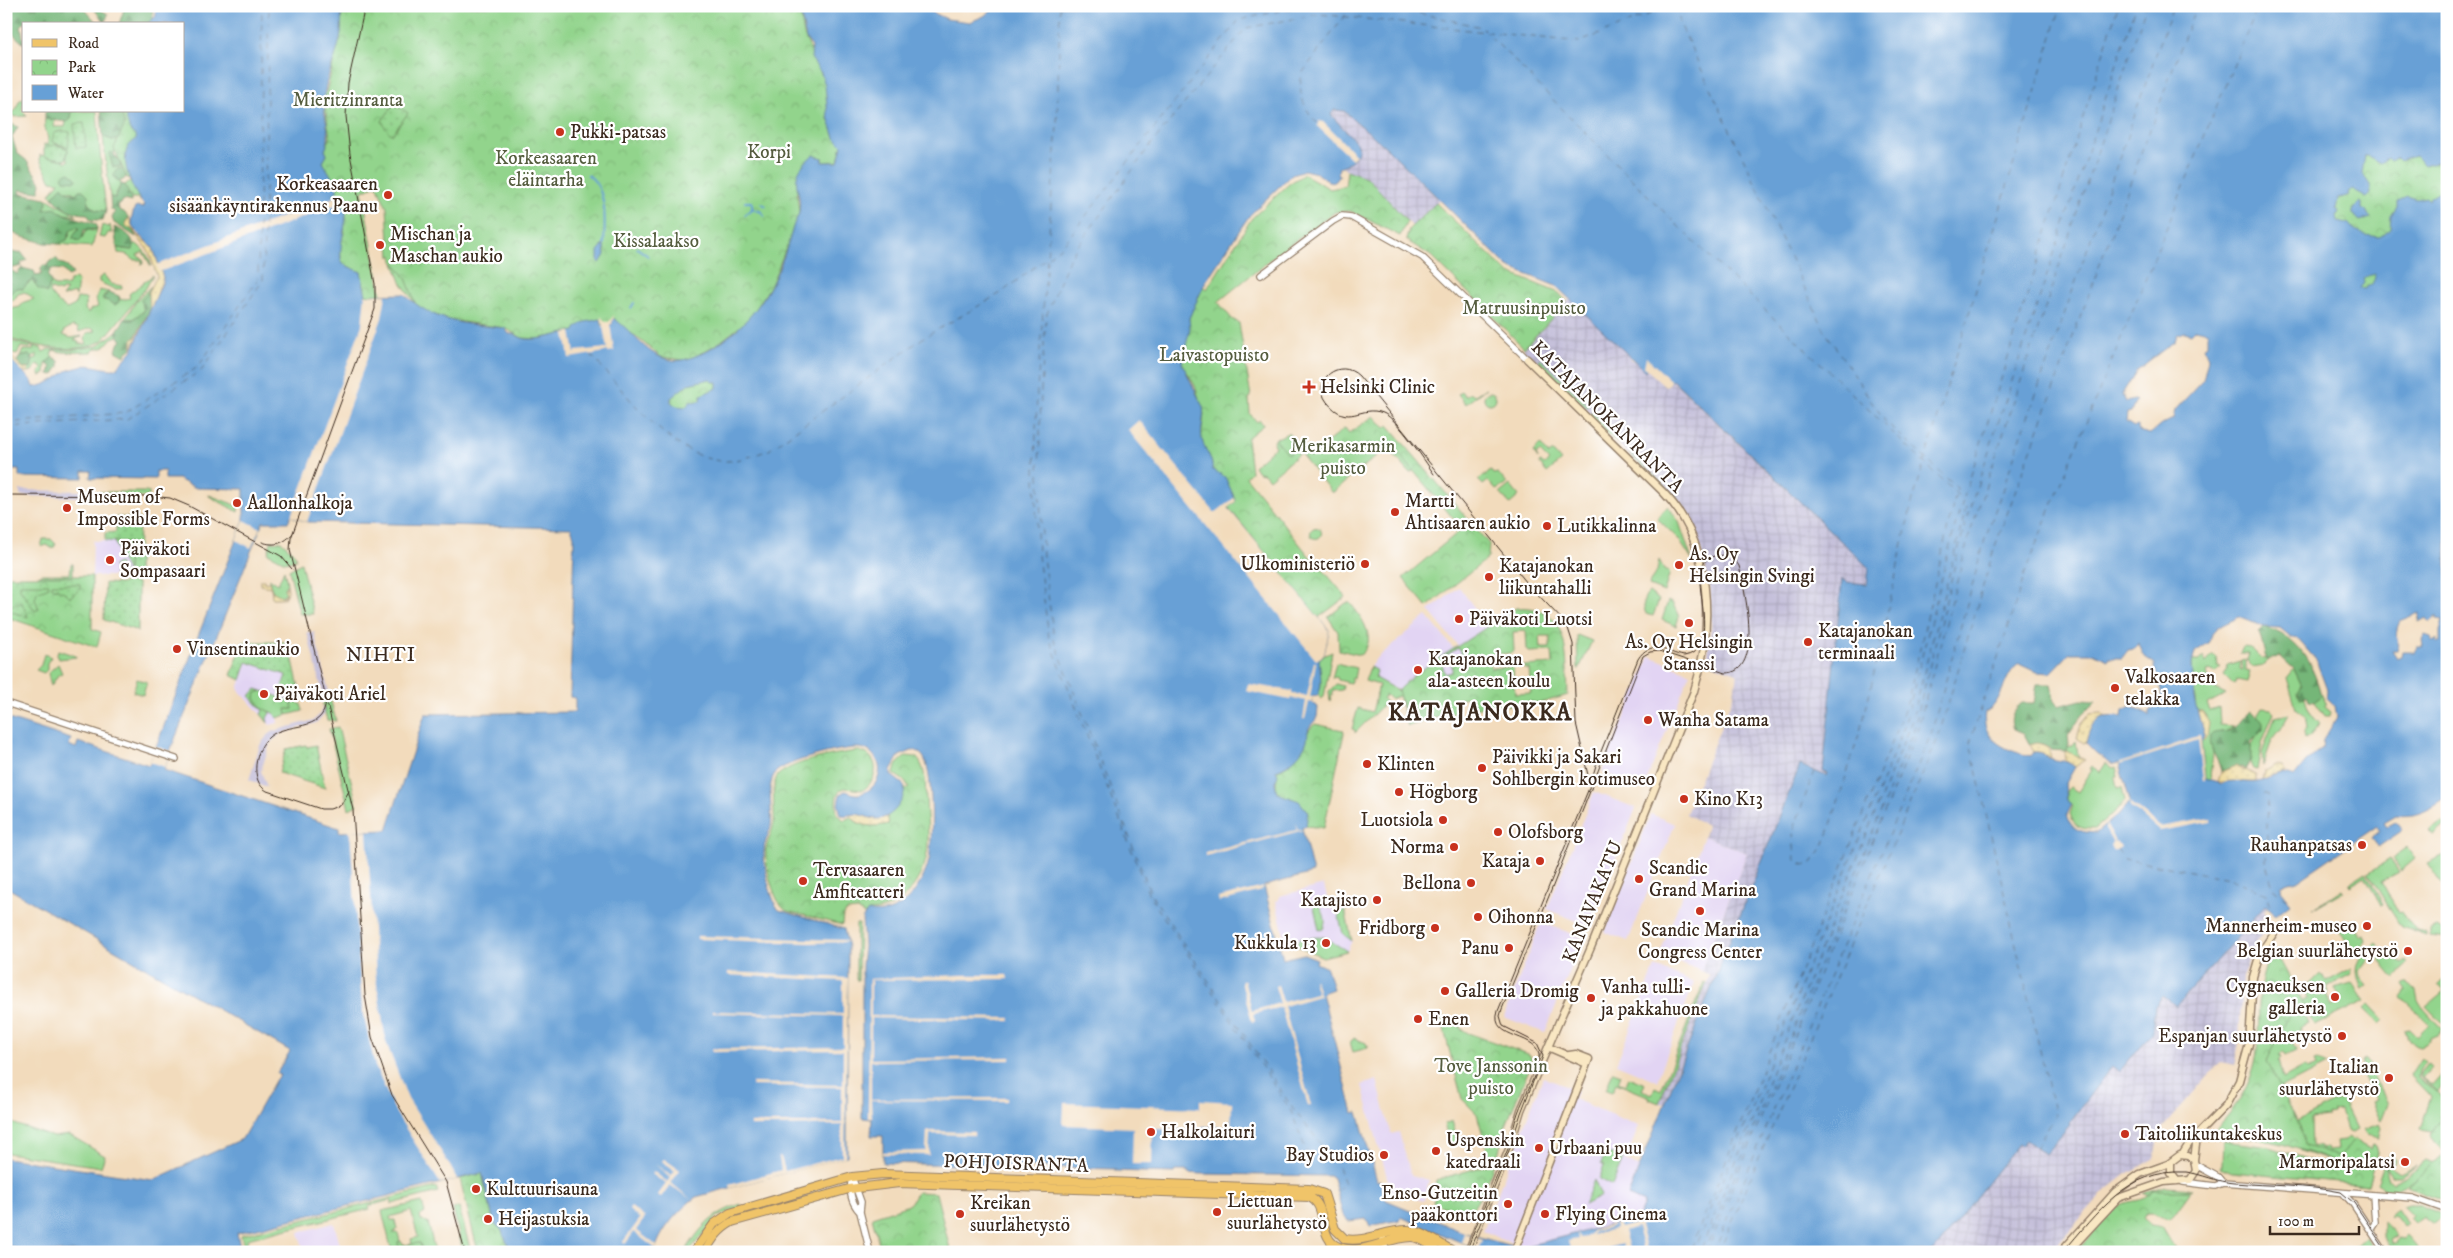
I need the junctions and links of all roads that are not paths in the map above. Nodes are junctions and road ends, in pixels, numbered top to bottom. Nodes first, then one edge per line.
1 (1261, 275) dead end
2 (1527, 359) joint
3 (1698, 555) joint
4 (6, 703) edge
5 (176, 759) dead end
6 (2274, 933) dead end
7 (1548, 1047) junction
8 (2197, 1136) junction
9 (2182, 1155) junction
10 (2171, 1163) junction
11 (2195, 1163) junction
12 (852, 1177) junction
13 (2180, 1181) junction
14 (2223, 1183) junction
15 (853, 1188) junction
16 (1306, 1192) junction
17 (2343, 1193) junction
18 (2373, 1195) junction
19 (2447, 1210) edge
20 (732, 1222) junction
21 (2370, 1229) junction
22 (736, 1230) dead end
23 (1382, 1234) junction
24 (1384, 1243) junction
25 (1435, 1245) junction
26 (1469, 1249) edge
27 (1516, 1249) edge
28 (694, 1252) edge
29 (705, 1252) edge
30 (870, 1252) edge
31 (1386, 1252) edge
32 (1444, 1252) edge
33 (1455, 1252) edge
34 (2061, 1252) edge
35 (2068, 1252) edge
36 (2385, 1252) edge

1 - 2 street, KATAJANOKANRANTA
2 - 3 main road, KATAJANOKANRANTA
3 - 7 main road, KANAVAKATU
4 - 5 street
6 - 8 main road
7 - 26 main road, KANAVAKATU
7 - 27 main road
8 - 9 main road
8 - 11 main road
9 - 10 main road
9 - 11 main road
10 - 13 main road
10 - 34 main road
11 - 13 main road
11 - 14 street
12 - 15 street
12 - 16 main road, POHJOISRANTA
12 - 28 main road, POHJOISRANTA
13 - 14 street
13 - 35 main road
14 - 17 street
15 - 16 main road, POHJOISRANTA
15 - 20 main road, POHJOISRANTA
15 - 30 street
16 - 23 main road
16 - 24 main road
17 - 18 street
17 - 21 street
18 - 19 street
18 - 21 street
20 - 22 main road
20 - 29 main road
21 - 36 street
23 - 24 main road
23 - 25 main road
24 - 25 main road
24 - 31 main road
25 - 32 main road
25 - 33 main road

